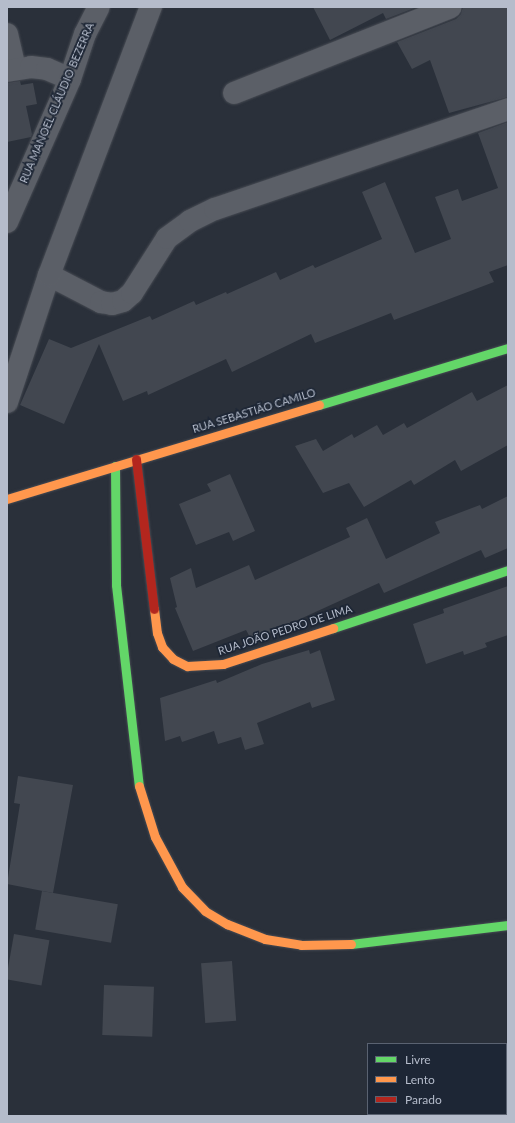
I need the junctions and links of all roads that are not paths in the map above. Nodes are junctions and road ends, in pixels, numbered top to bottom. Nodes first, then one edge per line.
1 (99, 7) edge
2 (151, 7) edge
3 (451, 7) edge
4 (7, 34) edge
5 (11, 70) edge
6 (70, 79) junction
7 (234, 93) dead end
8 (508, 109) edge
9 (7, 222) edge
10 (49, 275) junction
11 (508, 348) edge
12 (7, 402) edge
13 (136, 459) junction
14 (115, 466) junction
15 (7, 499) edge
16 (508, 570) edge
17 (508, 925) edge

1 - 6 street, RUA MANOEL CLÁUDIO BEZERRA
2 - 10 street
3 - 7 street
4 - 5 street
5 - 6 street
6 - 9 street, RUA MANOEL CLÁUDIO BEZERRA
8 - 10 street
10 - 12 street
11 - 13 street, RUA SEBASTIÃO CAMILO
13 - 14 street, RUA SEBASTIÃO CAMILO
13 - 16 street, RUA JOÃO PEDRO DE LIMA
14 - 15 street, RUA SEBASTIÃO CAMILO
14 - 17 street

